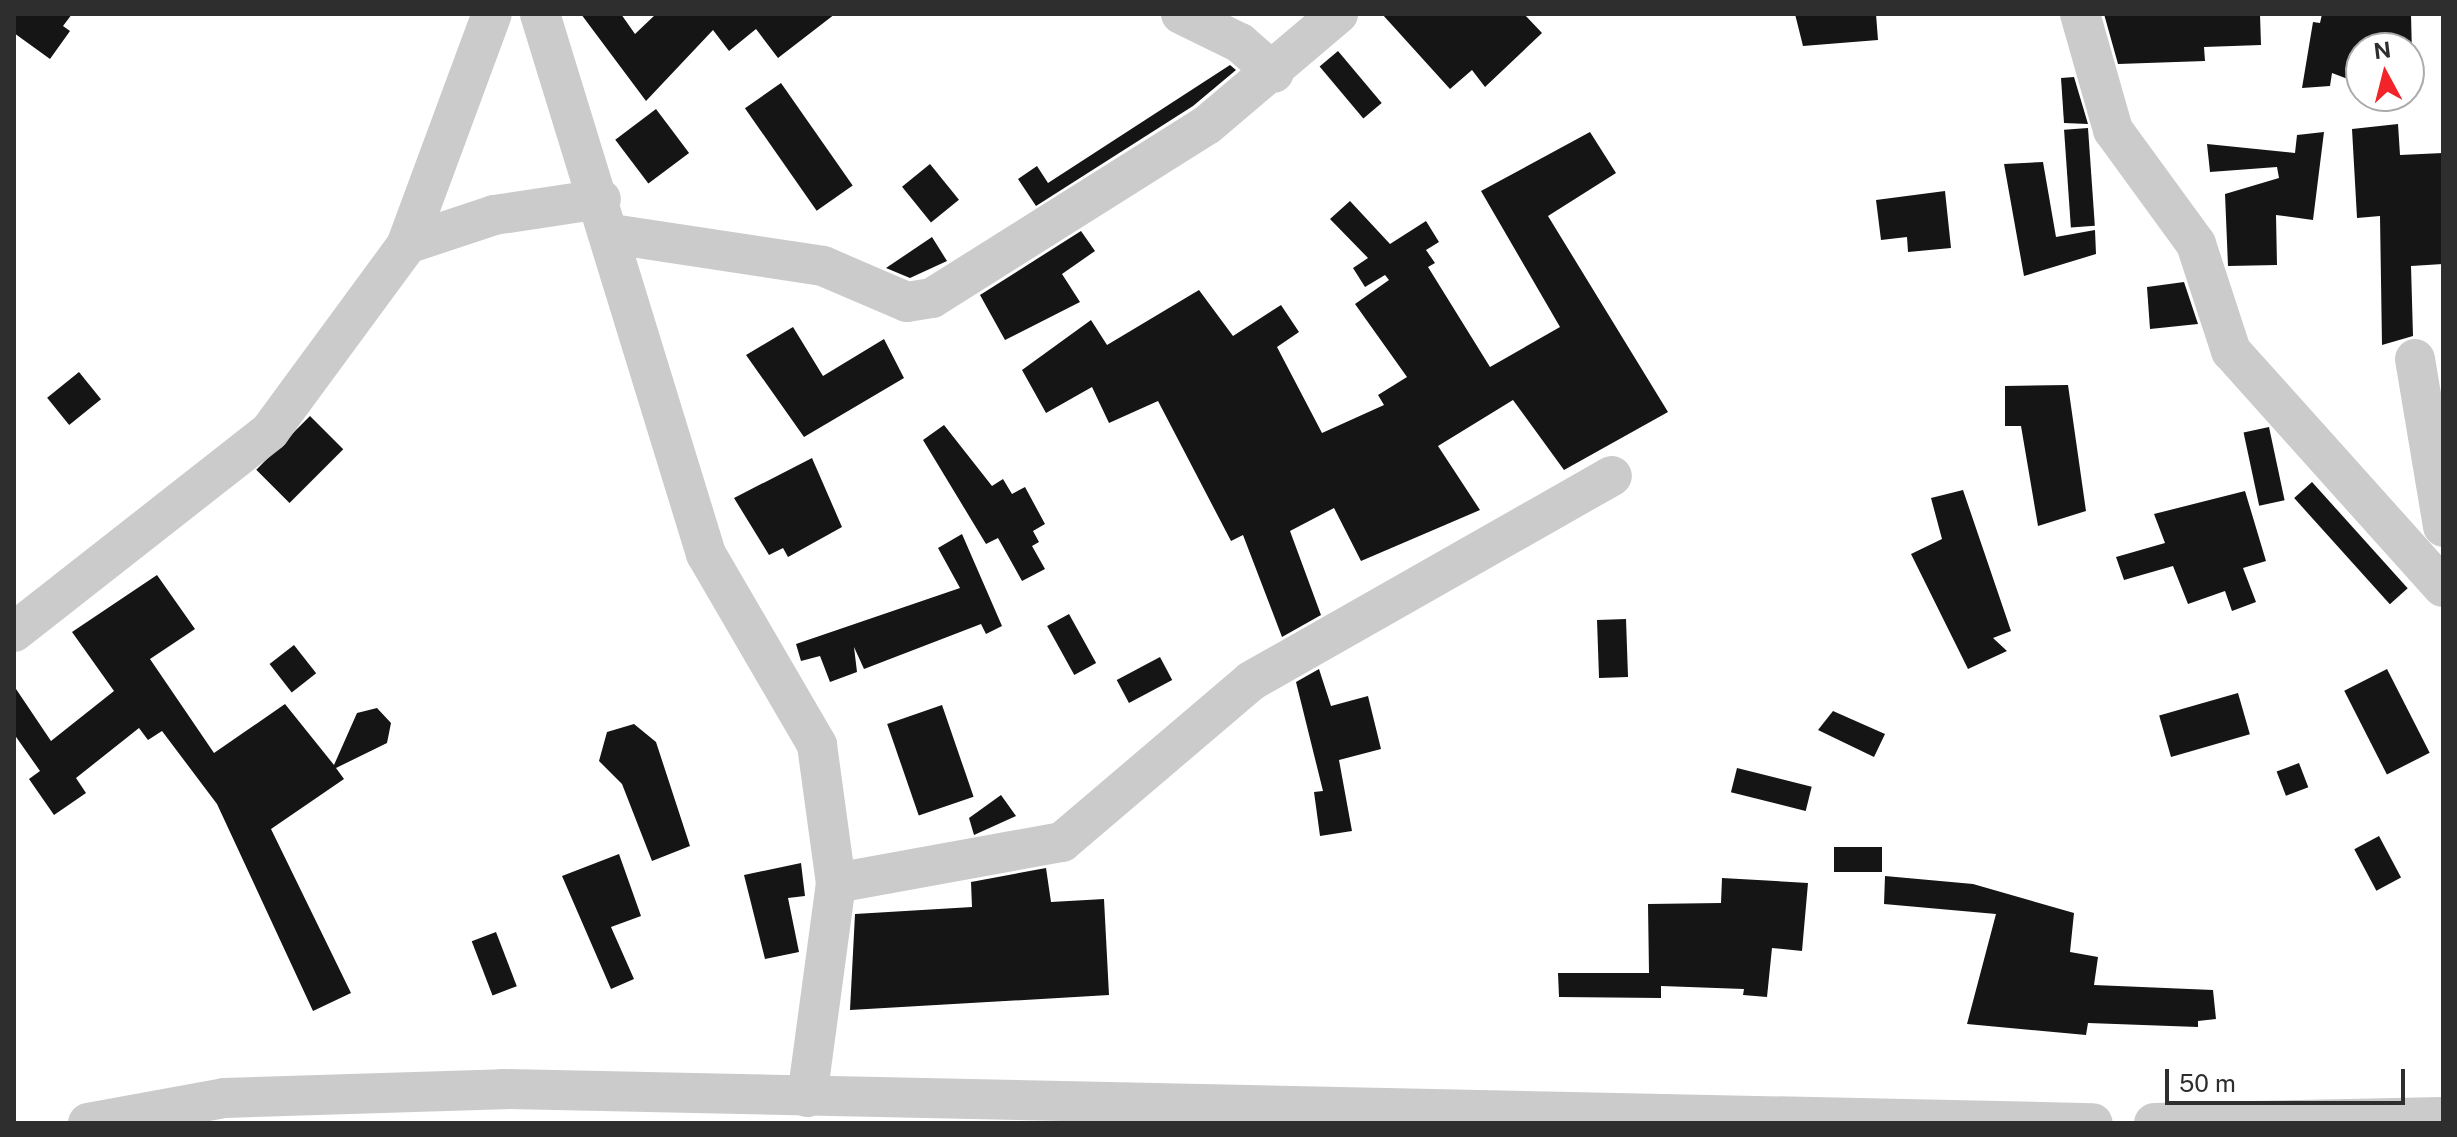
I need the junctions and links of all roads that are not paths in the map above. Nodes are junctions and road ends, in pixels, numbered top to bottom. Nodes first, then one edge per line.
1 (492, 14) edge
2 (540, 14) edge
3 (1181, 14) edge
4 (1338, 14) edge
5 (2080, 14) edge
6 (1274, 73) junction
7 (606, 217) junction
8 (407, 244) junction
9 (2415, 359) dead end
10 (1612, 476) dead end
11 (2443, 527) edge
12 (2443, 587) edge
13 (14, 632) edge
14 (836, 883) junction
15 (807, 1097) junction
16 (1421, 1114) edge
17 (2443, 1117) edge
18 (88, 1123) edge
19 (2093, 1123) edge
20 (2154, 1123) edge

1 - 8 street
2 - 7 street
3 - 6 street
4 - 6 street
5 - 12 street
6 - 7 street
7 - 8 street
7 - 14 street
8 - 13 street
9 - 11 street
10 - 14 street
14 - 15 street
15 - 16 street
15 - 18 street
16 - 19 street
17 - 20 street

